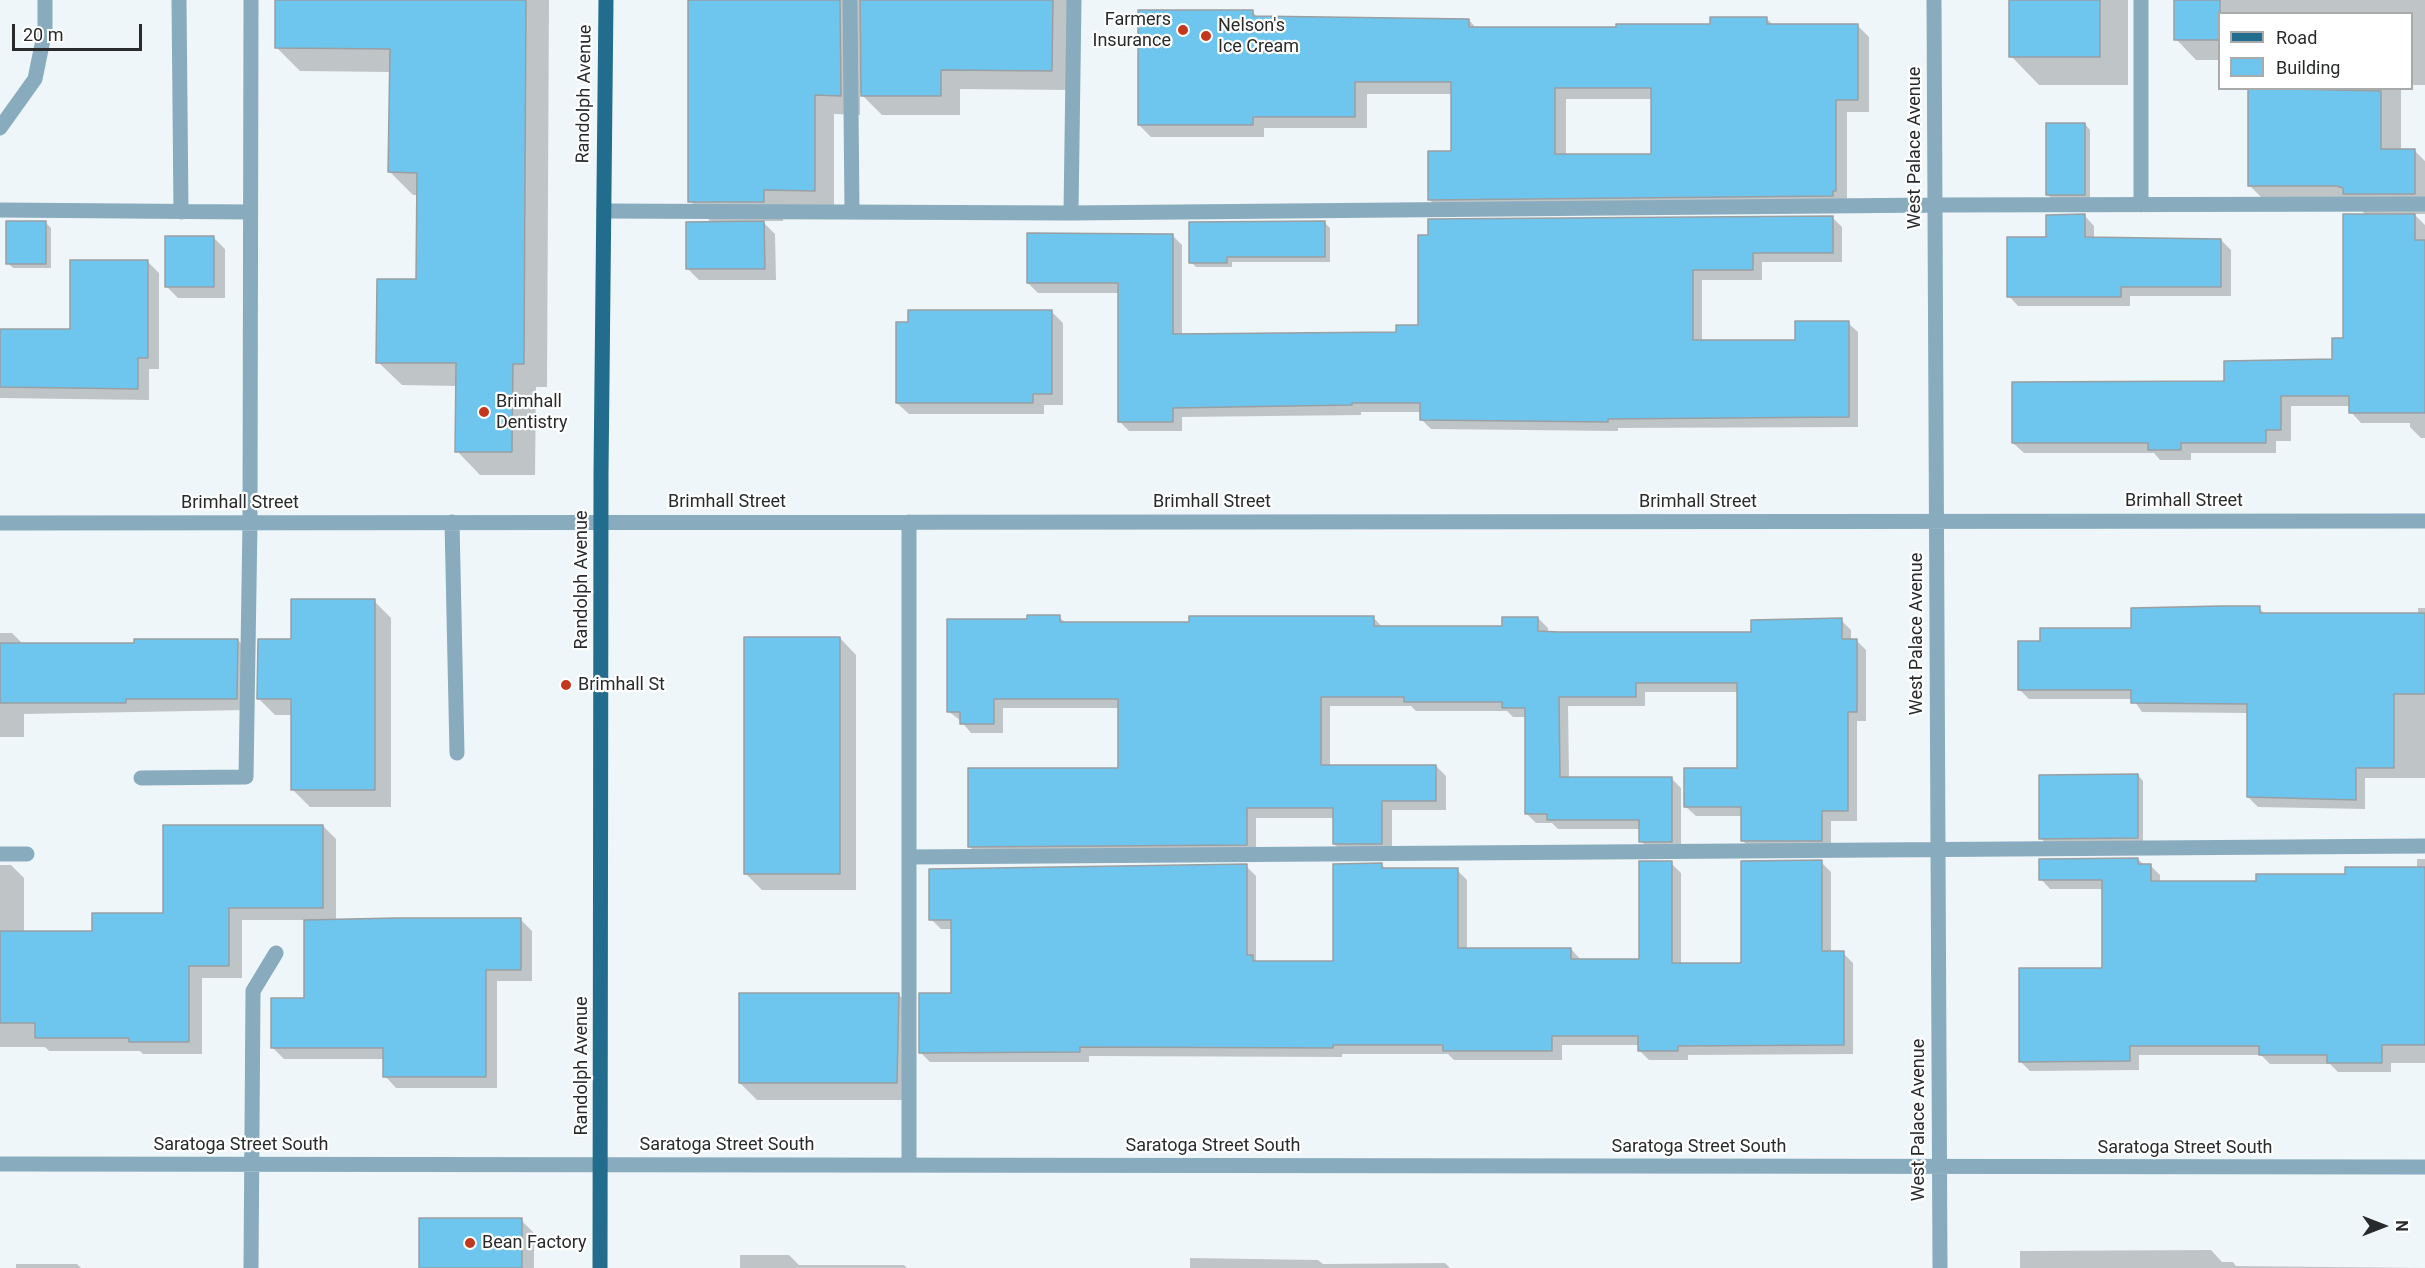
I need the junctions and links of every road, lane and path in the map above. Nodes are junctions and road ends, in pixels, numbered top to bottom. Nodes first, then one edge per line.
1 (45, 0) edge
2 (179, 0) edge
3 (251, 0) edge
4 (606, 0) edge
5 (850, 0) edge
6 (1074, 0) edge
7 (1934, 0) edge
8 (2141, 0) edge
9 (0, 128) edge
10 (2425, 204) edge
11 (1935, 205) junction
12 (2141, 205) junction
13 (0, 210) edge
14 (604, 211) junction
15 (181, 212) junction
16 (250, 212) junction
17 (852, 212) junction
18 (1071, 213) junction
19 (1936, 521) junction
20 (2425, 521) edge
21 (250, 522) junction
22 (452, 522) junction
23 (601, 522) junction
24 (909, 522) junction
25 (0, 523) edge
26 (457, 753) dead end
27 (141, 778) dead end
28 (2425, 846) edge
29 (1938, 850) junction
30 (0, 854) edge
31 (27, 854) dead end
32 (909, 856) junction
33 (276, 953) dead end
34 (0, 1164) edge
35 (250, 1164) junction
36 (601, 1165) junction
37 (909, 1165) junction
38 (1939, 1167) junction
39 (2425, 1167) edge
40 (250, 1268) edge
41 (600, 1268) edge
42 (1940, 1268) edge

1 - 9 street
2 - 15 street
3 - 16 street
4 - 14 main road, Randolph Avenue
5 - 17 street
6 - 18 street
7 - 11 street, West Palace Avenue
8 - 12 street
10 - 12 street
11 - 12 street
11 - 18 street
11 - 19 street, West Palace Avenue
13 - 15 street
14 - 17 street
14 - 23 main road, Randolph Avenue
15 - 16 street
16 - 21 street
17 - 18 street
19 - 20 street, Brimhall Street
19 - 24 street, Brimhall Street
19 - 29 street, West Palace Avenue
21 - 22 street, Brimhall Street
21 - 25 street, Brimhall Street
21 - 27 street
22 - 23 street, Brimhall Street
22 - 26 street
23 - 24 street, Brimhall Street
23 - 36 main road, Randolph Avenue
24 - 32 street
28 - 29 street
29 - 32 street
29 - 38 street, West Palace Avenue
30 - 31 street
32 - 37 street
33 - 35 street
34 - 35 street, Saratoga Street South
35 - 36 street, Saratoga Street South
35 - 40 street
36 - 37 street, Saratoga Street South
36 - 41 main road, Randolph Avenue
37 - 38 street, Saratoga Street South
38 - 39 street, Saratoga Street South
38 - 42 street, West Palace Avenue

